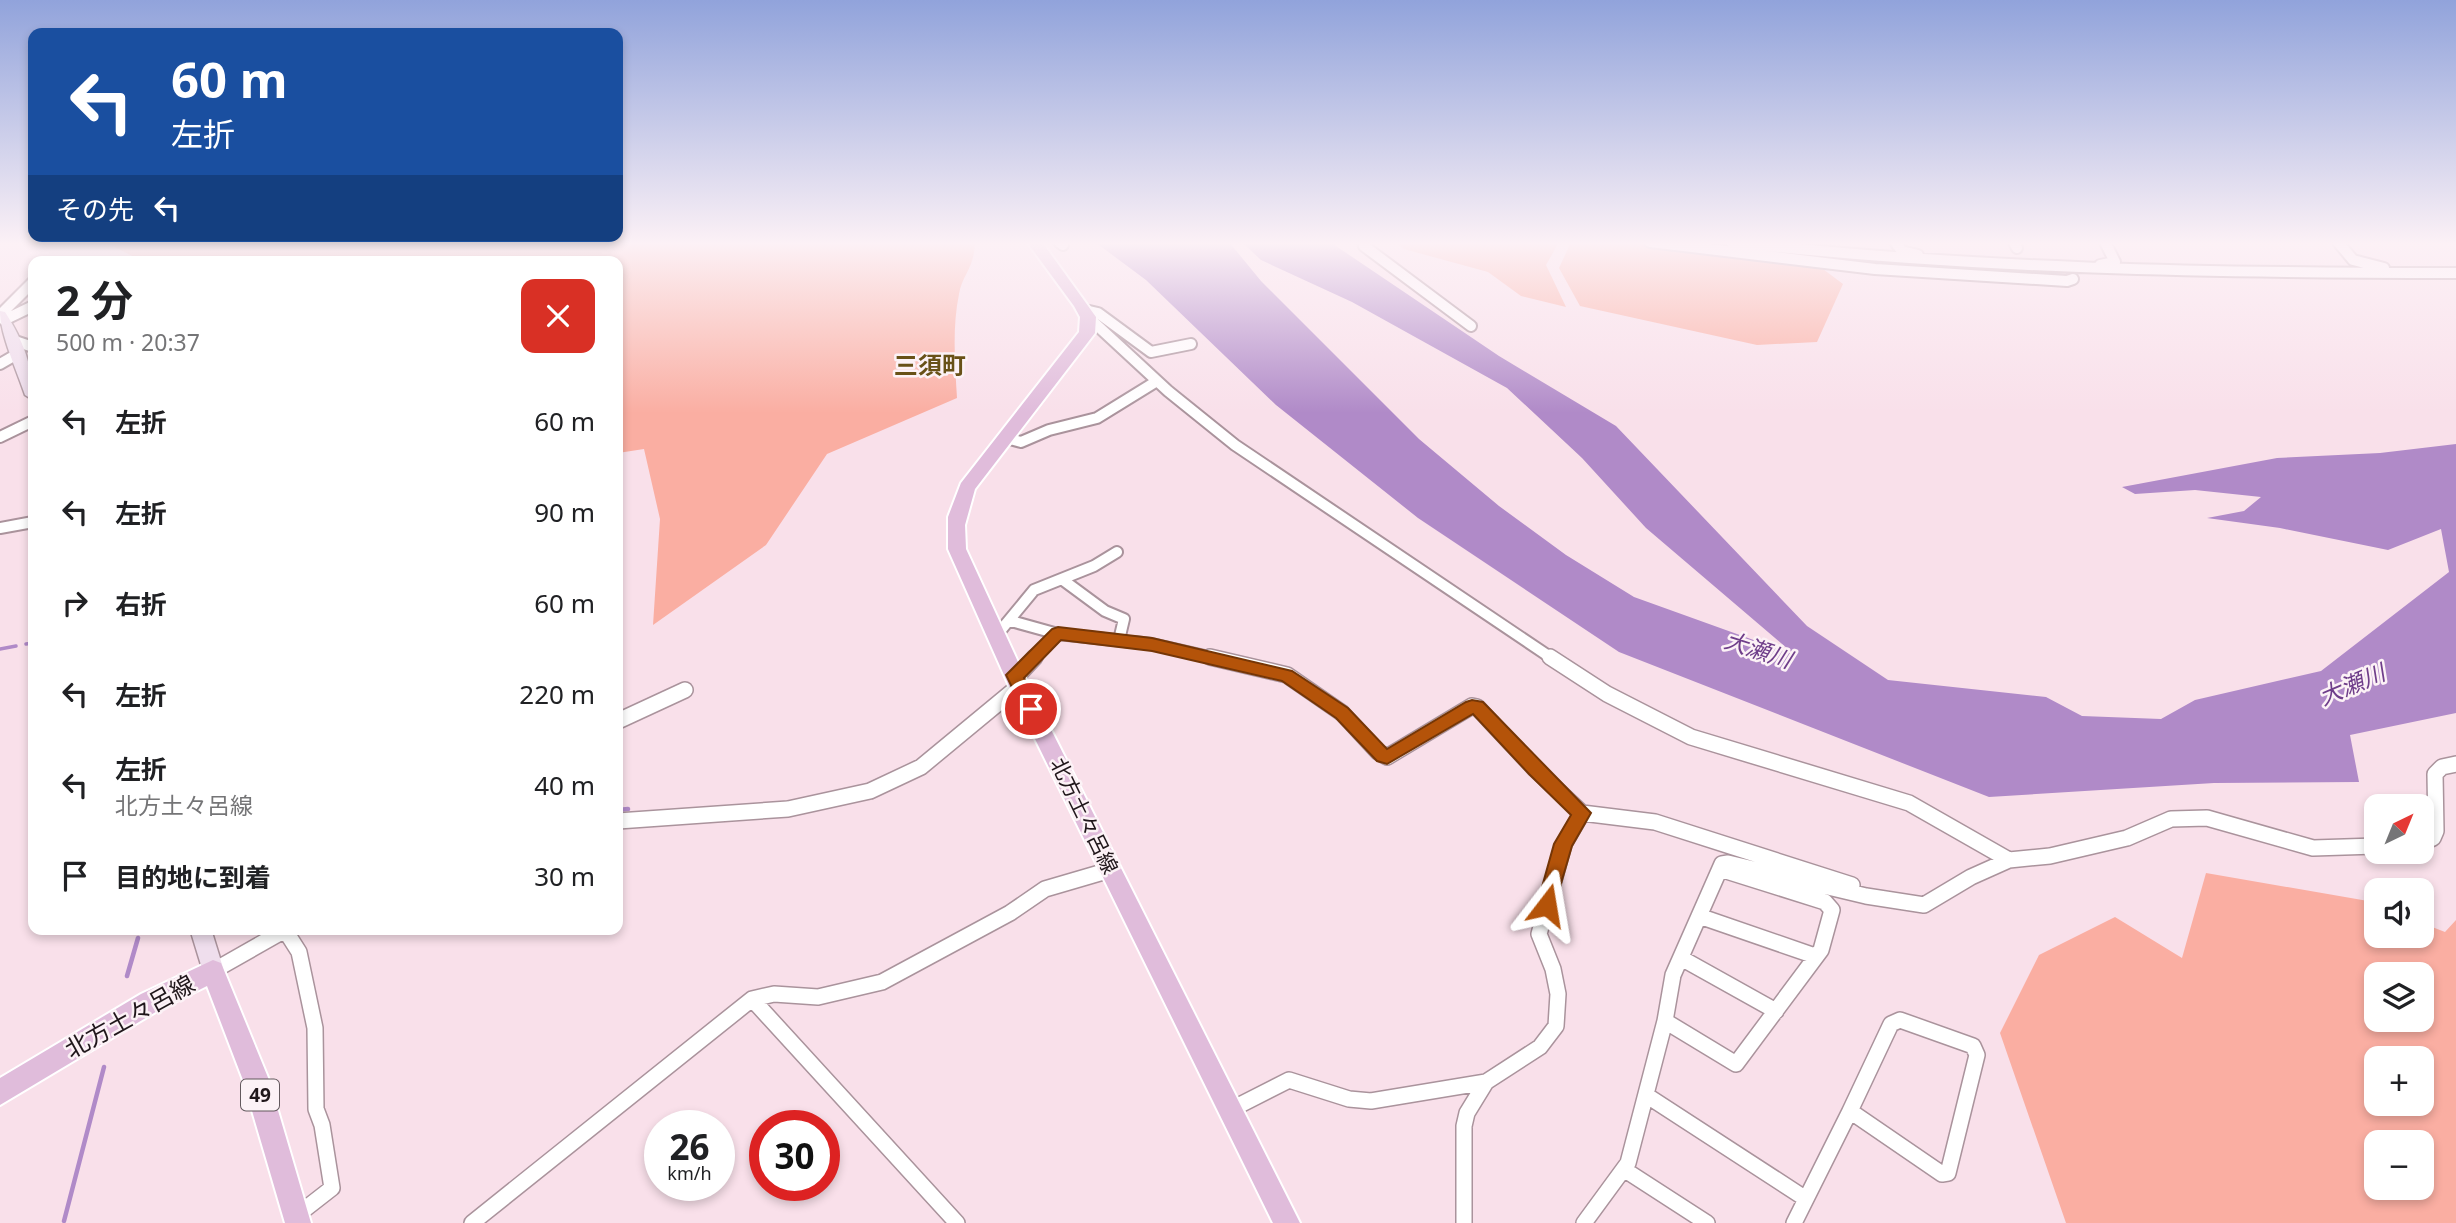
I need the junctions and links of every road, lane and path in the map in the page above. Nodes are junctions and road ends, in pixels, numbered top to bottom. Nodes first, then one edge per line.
1 (18, 299) edge
2 (1075, 299) edge
3 (1435, 299) edge
4 (28, 308) edge
5 (1086, 314) junction
6 (2, 317) edge
7 (1471, 326) dead end
8 (1191, 344) dead end
9 (22, 347) edge
10 (0, 364) edge
11 (28, 373) edge
12 (1157, 381) junction
13 (28, 423) edge
14 (0, 437) edge
15 (1006, 438) junction
16 (28, 523) edge
17 (0, 528) edge
18 (1117, 552) dead end
19 (1063, 580) junction
20 (1003, 629) junction
21 (1058, 634) junction
22 (1119, 640) junction
23 (1017, 680) junction
24 (685, 690) dead end
25 (623, 719) edge
26 (2456, 764) edge
27 (2434, 794) edge
28 (2434, 796) edge
29 (1582, 813) junction
30 (623, 821) edge
31 (2434, 836) edge
32 (2364, 846) edge
33 (2009, 860) junction
34 (1720, 869) junction
35 (1110, 870) junction
36 (1902, 901) junction
37 (1699, 916) junction
38 (202, 935) edge
39 (277, 935) edge
40 (289, 935) edge
41 (1815, 956) junction
42 (1681, 958) junction
43 (213, 971) junction
44 (752, 999) junction
45 (1776, 1012) junction
46 (1665, 1021) junction
47 (1486, 1082) junction
48 (0, 1092) edge
49 (1646, 1095) junction
50 (1230, 1110) junction
51 (1850, 1111) junction
52 (1625, 1170) junction
53 (1806, 1199) junction
54 (297, 1220) edge
55 (472, 1223) edge
56 (957, 1223) edge
57 (1287, 1223) edge
58 (1464, 1223) edge
59 (1584, 1223) edge
60 (1707, 1223) edge
61 (1794, 1223) edge

1 - 6 street
2 - 5 main road
3 - 7 street
4 - 6 street
5 - 8 street
5 - 12 street
5 - 15 main road, 北方土々呂線
6 - 9 main road
9 - 10 street
9 - 11 main road
12 - 15 street
12 - 33 street
13 - 14 street
15 - 20 main road, 北方土々呂線
16 - 17 street
18 - 19 street
19 - 20 street
19 - 22 street
20 - 21 street
20 - 23 main road, 北方土々呂線
21 - 22 street
21 - 23 street
22 - 29 street
23 - 30 street
23 - 35 main road, 北方土々呂線
24 - 25 street
26 - 27 street
28 - 31 street
29 - 36 street
29 - 47 street
32 - 33 street
33 - 36 street
34 - 36 street
34 - 37 street
34 - 41 street
35 - 44 street
35 - 50 main road, 北方土々呂線
37 - 41 street
37 - 42 street
38 - 43 main road
39 - 43 street
40 - 54 street
41 - 45 street
42 - 45 street
42 - 46 street
43 - 48 main road, 北方土々呂線
43 - 54 main road, 北方土々呂線 / 49
44 - 55 street
44 - 56 street
45 - 46 street
46 - 49 street
47 - 50 street
47 - 58 street
49 - 52 street
49 - 53 street
50 - 57 main road, 北方土々呂線
51 - 51 street
51 - 53 street
52 - 59 street
52 - 60 street
53 - 61 street

